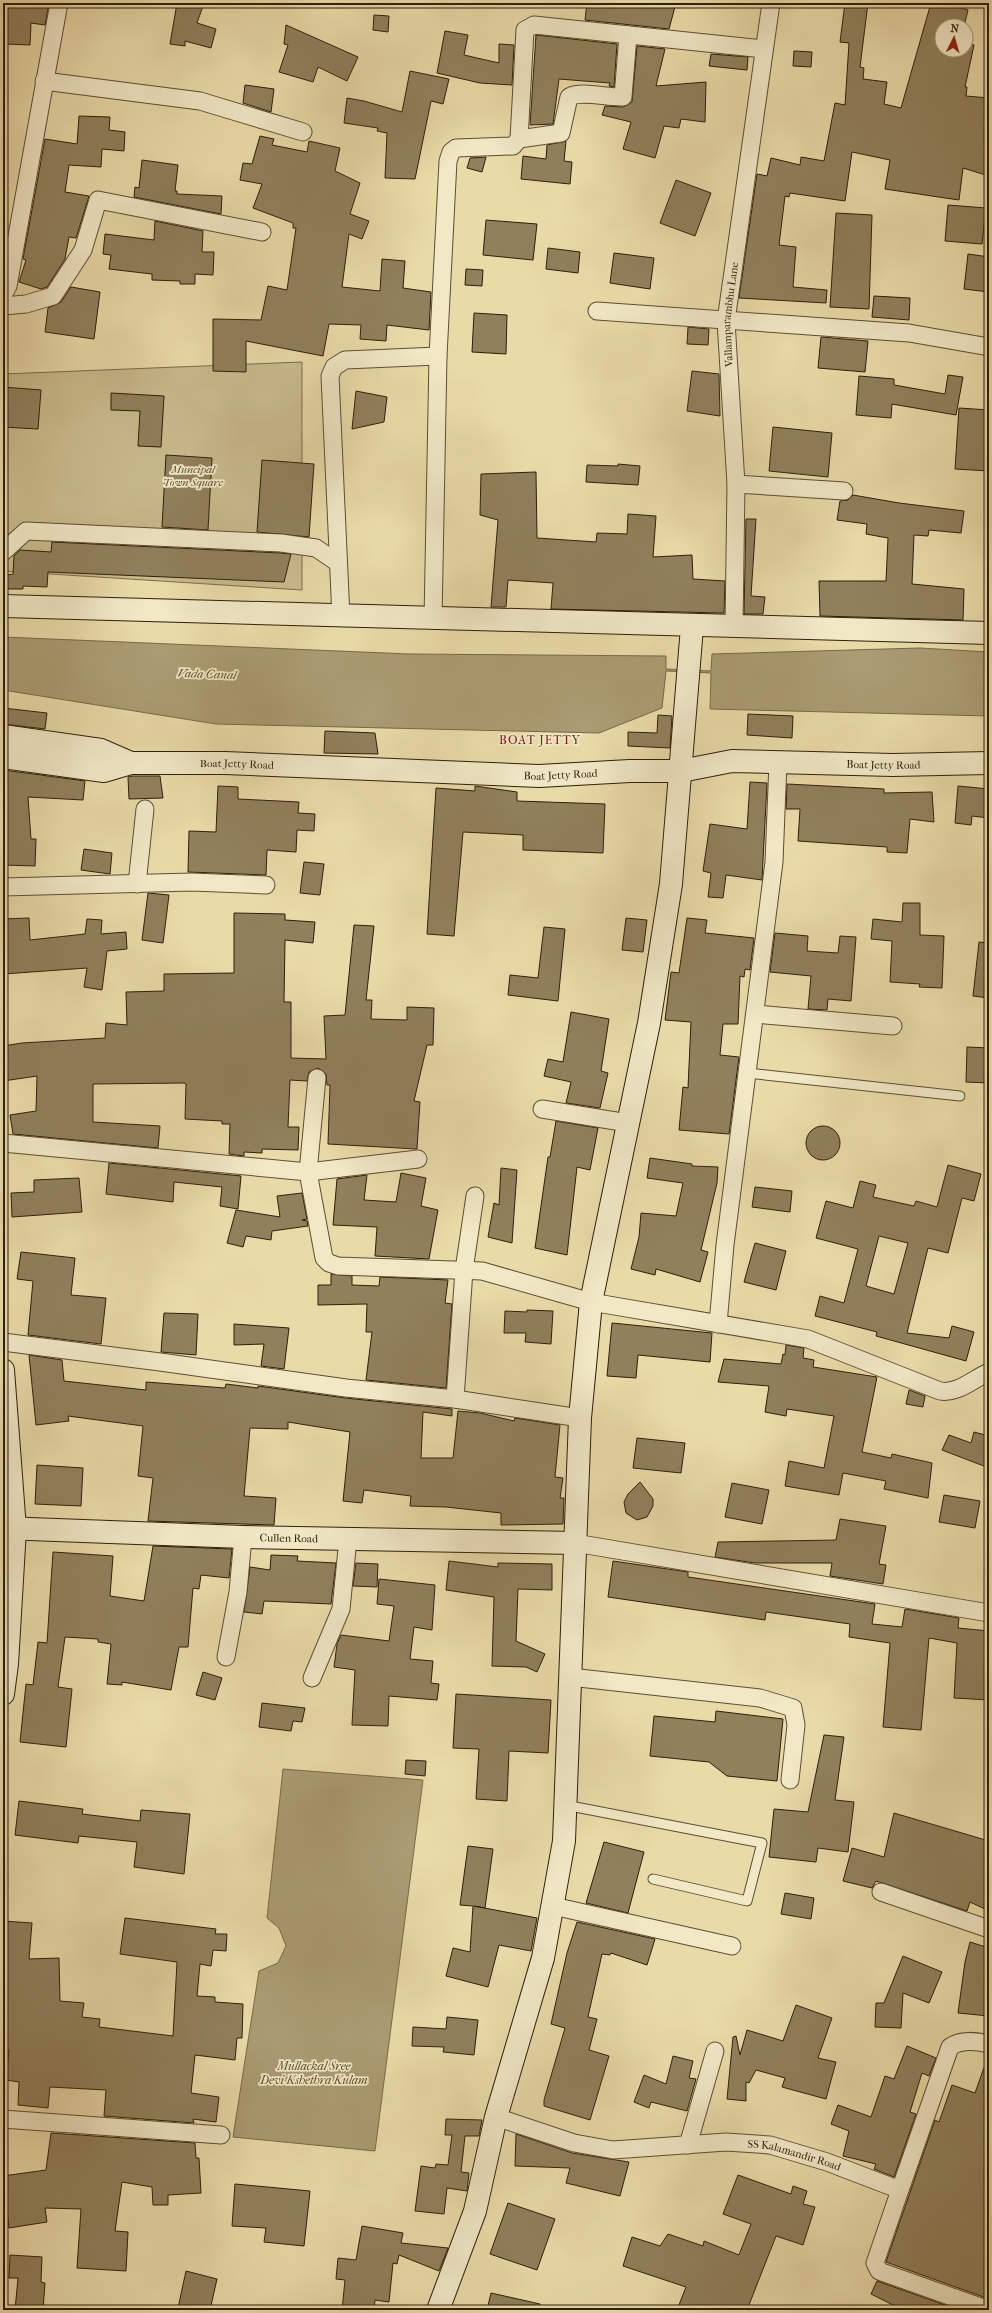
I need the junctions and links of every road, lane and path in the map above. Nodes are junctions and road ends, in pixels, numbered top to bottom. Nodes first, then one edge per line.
1 (58, 3) edge
2 (771, 3) edge
3 (628, 35) junction
4 (764, 49) junction
5 (44, 81) junction
6 (303, 132) dead end
7 (519, 138) junction
8 (262, 232) dead end
9 (3, 295) edge
10 (3, 306) edge
11 (597, 311) dead end
12 (726, 321) junction
13 (989, 347) edge
14 (438, 356) junction
15 (736, 484) junction
16 (844, 491) dead end
17 (3, 552) edge
18 (338, 562) junction
19 (3, 606) edge
20 (341, 617) junction
21 (433, 620) junction
22 (692, 627) junction
23 (734, 628) junction
24 (989, 633) edge
25 (3, 736) edge
26 (3, 757) edge
27 (778, 762) junction
28 (131, 763) junction
29 (989, 763) edge
30 (681, 771) junction
31 (145, 809) dead end
32 (137, 884) junction
33 (266, 885) dead end
34 (3, 887) edge
35 (755, 1014) junction
36 (893, 1026) dead end
37 (747, 1073) junction
38 (317, 1078) dead end
39 (960, 1096) dead end
40 (542, 1109) dead end
41 (628, 1123) junction
42 (3, 1143) edge
43 (418, 1159) dead end
44 (308, 1172) junction
45 (475, 1196) dead end
46 (464, 1270) junction
47 (591, 1302) junction
48 (718, 1324) junction
49 (3, 1342) edge
50 (3, 1370) edge
51 (989, 1371) edge
52 (455, 1399) junction
53 (580, 1418) junction
54 (9, 1528) edge
55 (242, 1537) junction
56 (348, 1539) junction
57 (575, 1544) junction
58 (989, 1613) edge
59 (226, 1657) dead end
60 (570, 1677) junction
61 (312, 1678) dead end
62 (3, 1694) edge
63 (790, 1780) dead end
64 (565, 1805) junction
65 (653, 1879) dead end
66 (880, 1892) dead end
67 (553, 1906) junction
68 (989, 1929) edge
69 (732, 1946) dead end
70 (988, 2041) edge
71 (715, 2051) dead end
72 (496, 2117) junction
73 (3, 2119) edge
74 (221, 2134) dead end
75 (688, 2145) junction
76 (900, 2190) junction
77 (438, 2310) edge
78 (989, 2310) edge

1 - 5 street
2 - 4 street, Vallamparambhu Lane
3 - 4 street
3 - 7 street
3 - 7 street
4 - 12 street, Vallamparambhu Lane
5 - 6 street
5 - 9 street
7 - 14 street
8 - 10 street
11 - 12 street
12 - 13 street
12 - 15 street, Vallamparambhu Lane
14 - 18 street
14 - 21 street
15 - 16 street
15 - 23 street, Vallamparambhu Lane
17 - 18 street
18 - 20 street
19 - 20 main road
20 - 21 main road
21 - 22 main road
22 - 23 main road
22 - 30 main road
23 - 24 main road
25 - 28 main road
26 - 28 main road
27 - 29 main road, Boat Jetty Road
27 - 30 main road, Boat Jetty Road
27 - 35 street
28 - 30 main road, Boat Jetty Road
30 - 41 main road
31 - 32 street
32 - 33 street
32 - 34 street
35 - 36 street
35 - 37 street
37 - 39 lane
37 - 48 street
38 - 44 street
40 - 41 street
41 - 47 main road
42 - 44 street
43 - 44 street
44 - 46 street
45 - 46 street
46 - 47 street
46 - 52 street
47 - 48 street
47 - 53 main road
48 - 51 street
49 - 52 street
50 - 54 main road
52 - 53 street
53 - 57 main road
54 - 55 main road, Cullen Road
54 - 62 main road
55 - 56 main road, Cullen Road
55 - 59 street
56 - 57 main road, Cullen Road
56 - 61 street
57 - 58 street
57 - 60 main road
60 - 63 street
60 - 64 main road
64 - 65 lane
64 - 67 main road
66 - 68 street
67 - 69 street
67 - 72 main road
70 - 76 street
71 - 75 street
72 - 75 street, SS Kalamandir Road
72 - 77 main road
73 - 74 street
75 - 76 street, SS Kalamandir Road
76 - 78 street

